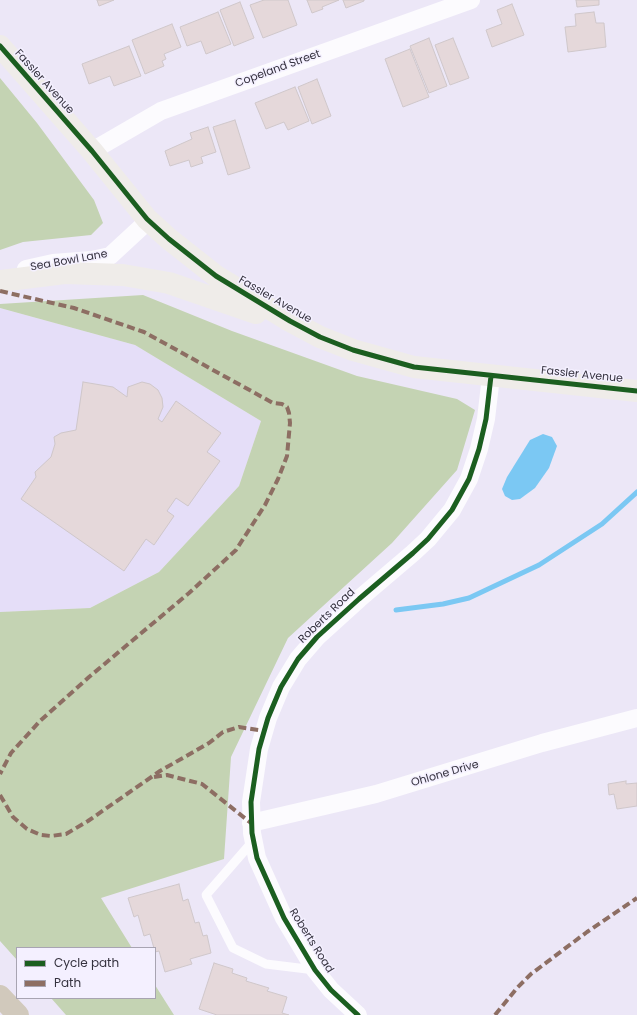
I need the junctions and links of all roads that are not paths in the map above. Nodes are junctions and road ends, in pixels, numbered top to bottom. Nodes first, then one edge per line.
1 (471, 0) edge
2 (0, 46) edge
3 (92, 151) junction
4 (150, 220) junction
5 (0, 276) edge
6 (0, 281) edge
7 (320, 337) junction
8 (491, 376) junction
9 (637, 391) edge
10 (637, 718) edge
11 (251, 823) junction
12 (253, 841) junction
13 (315, 970) junction
14 (0, 996) edge
15 (18, 1015) edge
16 (358, 1015) edge

1 - 3 street, Copeland Street
2 - 3 street, Fassler Avenue
3 - 4 street, Fassler Avenue
4 - 5 street, Sea Bowl Lane
4 - 7 street, Fassler Avenue
6 - 7 street
7 - 8 street, Fassler Avenue
8 - 9 street, Fassler Avenue
8 - 11 street, Roberts Road
10 - 11 street, Ohlone Drive
11 - 12 street, Roberts Road
12 - 13 street, Roberts Road
12 - 13 lane
13 - 16 street, Roberts Road
14 - 15 highway

